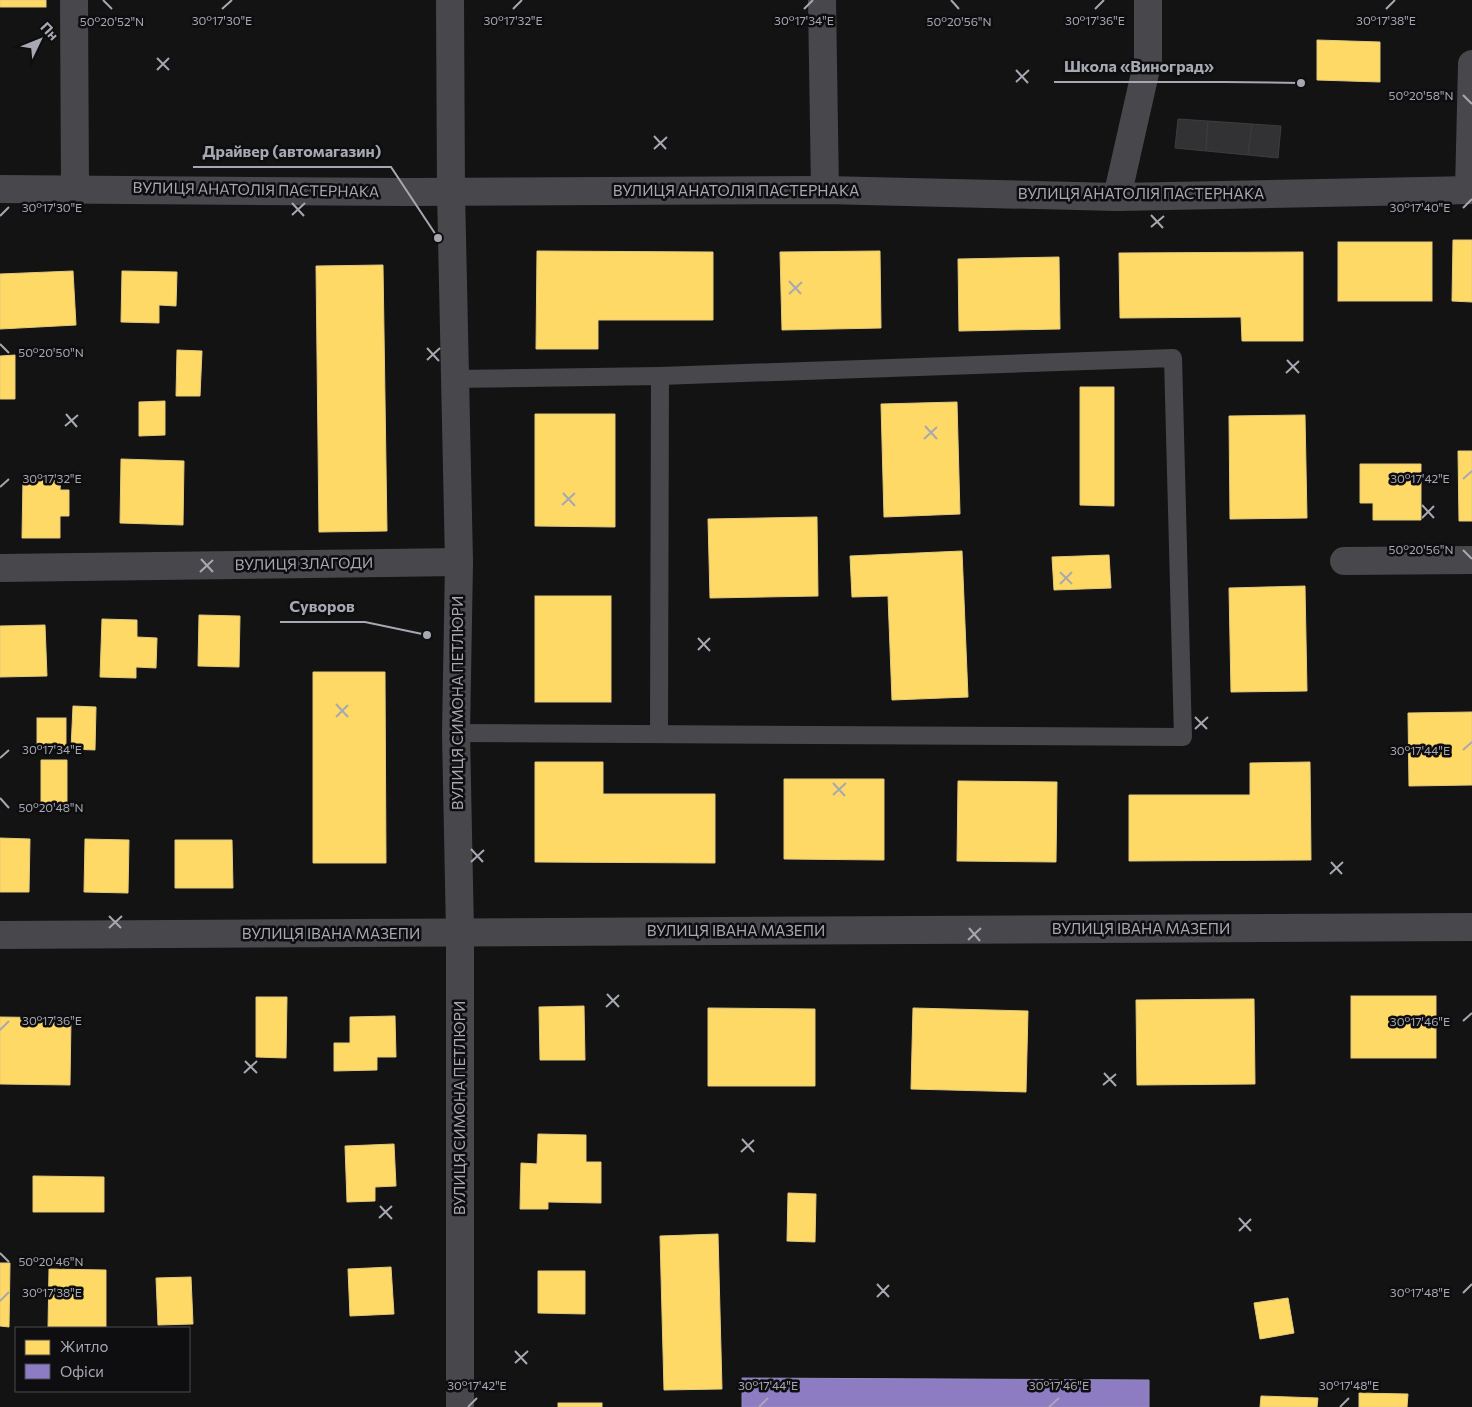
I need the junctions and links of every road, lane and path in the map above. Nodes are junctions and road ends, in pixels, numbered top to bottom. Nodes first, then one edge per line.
1 (74, 0) edge
2 (450, 0) edge
3 (822, 0) edge
4 (1148, 0) edge
5 (1472, 64) edge
6 (75, 188) junction
7 (0, 189) edge
8 (825, 190) junction
9 (1470, 190) edge
10 (451, 191) junction
11 (1117, 196) junction
12 (660, 376) junction
13 (454, 378) junction
14 (1472, 560) edge
15 (459, 562) junction
16 (1344, 562) dead end
17 (0, 568) edge
18 (456, 733) junction
19 (659, 733) junction
20 (1472, 927) edge
21 (460, 933) junction
22 (0, 935) edge
23 (460, 1407) edge

1 - 6 street
2 - 10 street, ВУЛИЦЯ СИМОНА ПЕТЛЮРИ
3 - 8 street
4 - 11 street
5 - 9 street
6 - 7 street, ВУЛИЦЯ АНАТОЛІЯ ПАСТЕРНАКА
6 - 10 street, ВУЛИЦЯ АНАТОЛІЯ ПАСТЕРНАКА
8 - 10 street, ВУЛИЦЯ АНАТОЛІЯ ПАСТЕРНАКА
8 - 11 street, ВУЛИЦЯ АНАТОЛІЯ ПАСТЕРНАКА
9 - 11 street, ВУЛИЦЯ АНАТОЛІЯ ПАСТЕРНАКА
10 - 13 street, ВУЛИЦЯ СИМОНА ПЕТЛЮРИ
12 - 13 lane
12 - 19 lane
12 - 19 lane
13 - 15 street, ВУЛИЦЯ СИМОНА ПЕТЛЮРИ
14 - 16 street
15 - 17 street, ВУЛИЦЯ ЗЛАГОДИ
15 - 18 street, ВУЛИЦЯ СИМОНА ПЕТЛЮРИ
18 - 19 lane
18 - 21 street, ВУЛИЦЯ СИМОНА ПЕТЛЮРИ
20 - 21 street, ВУЛИЦЯ ІВАНА МАЗЕПИ
21 - 22 street, ВУЛИЦЯ ІВАНА МАЗЕПИ
21 - 23 street, ВУЛИЦЯ СИМОНА ПЕТЛЮРИ

